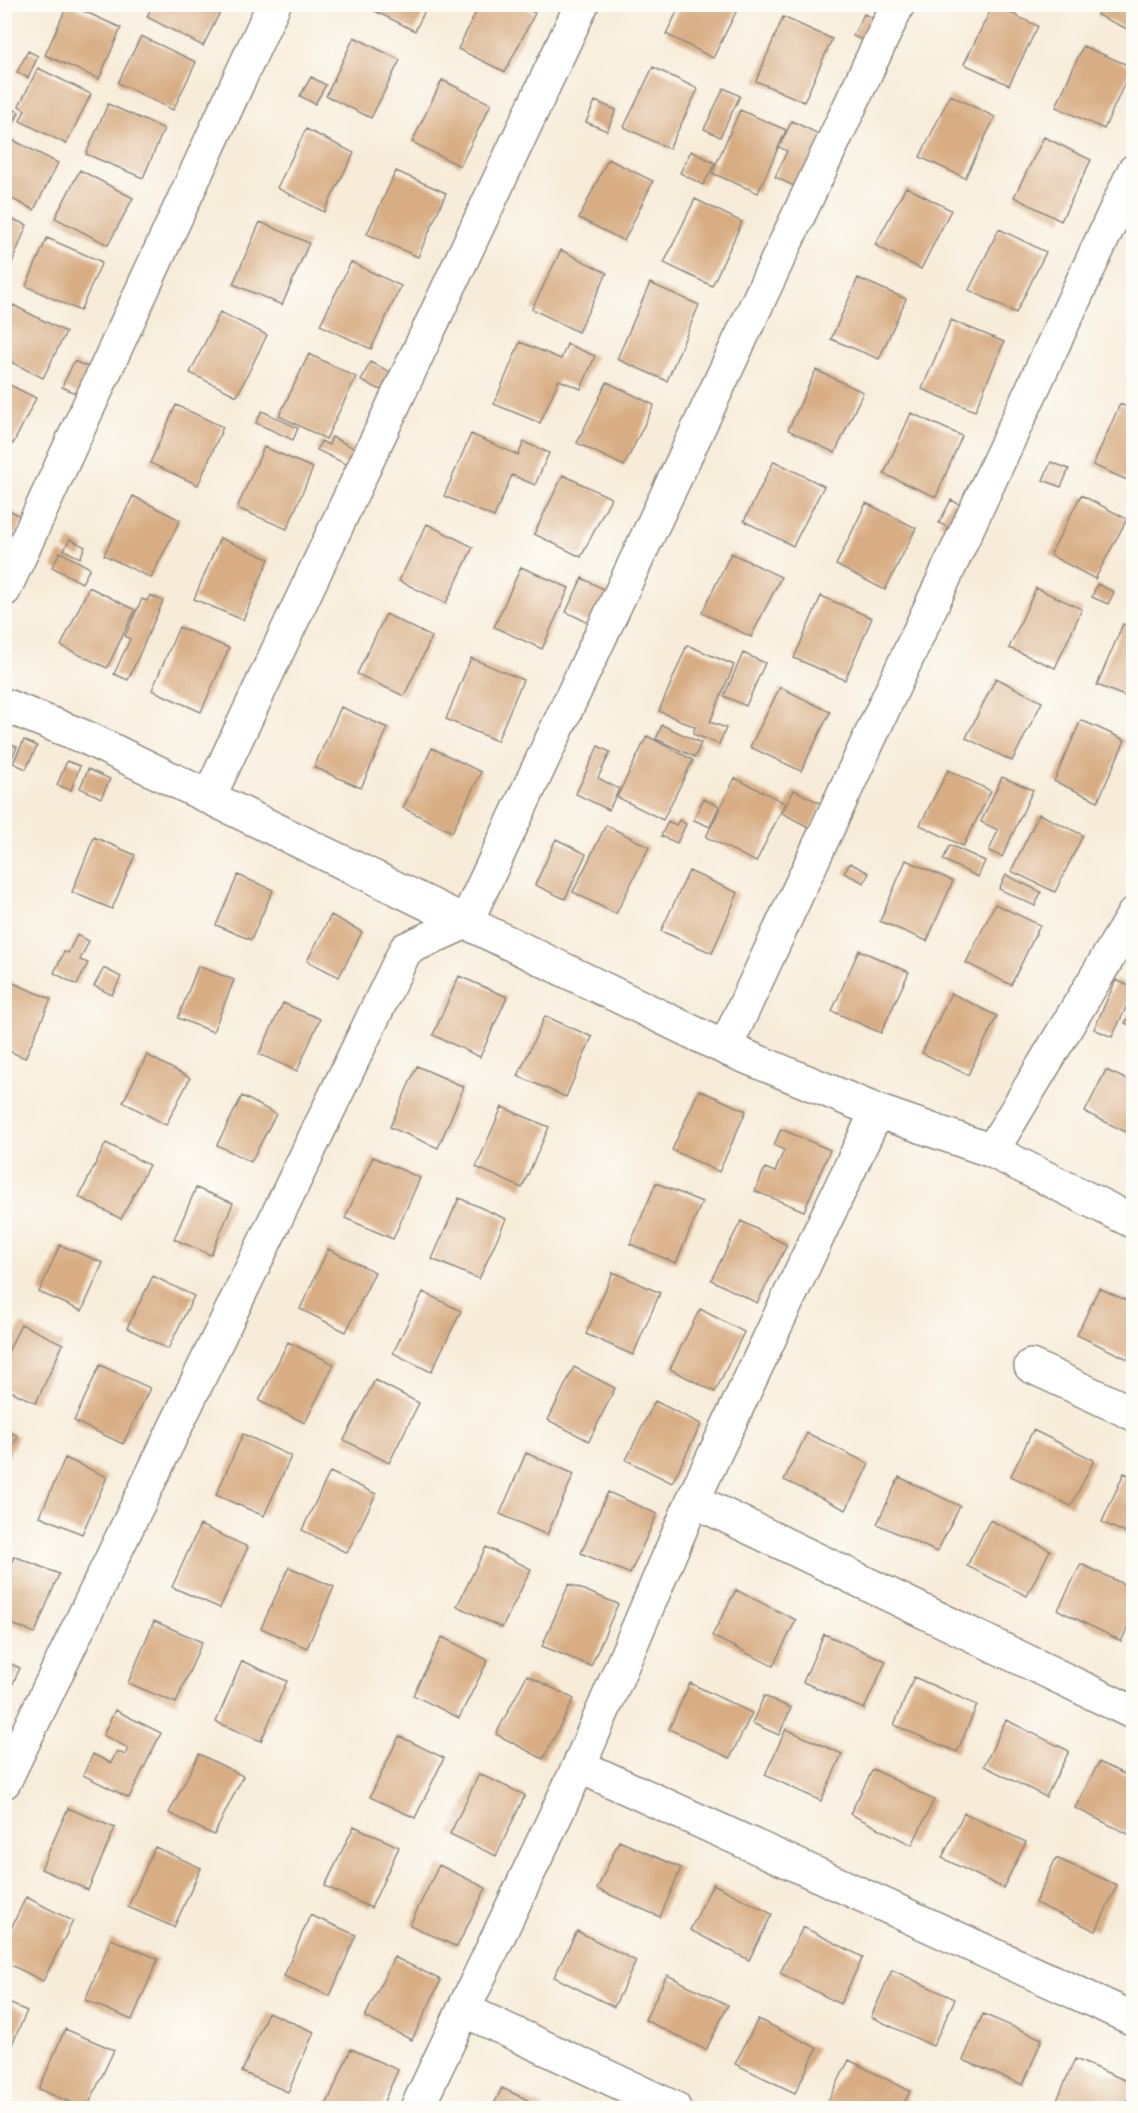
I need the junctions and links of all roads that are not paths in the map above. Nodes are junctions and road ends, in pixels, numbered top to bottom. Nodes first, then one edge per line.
1 (274, 4) edge
2 (582, 4) edge
3 (898, 4) edge
4 (1134, 171) edge
5 (4, 590) edge
6 (4, 705) edge
7 (209, 797) junction
8 (1134, 914) edge
9 (466, 922) junction
10 (725, 1048) junction
11 (877, 1111) junction
12 (992, 1151) junction
13 (1134, 1222) edge
14 (1031, 1366) dead end
15 (1134, 1414) edge
16 (693, 1500) junction
17 (1134, 1713) edge
18 (579, 1766) junction
19 (4, 1782) edge
20 (464, 2010) junction
21 (1134, 2019) edge
22 (417, 2109) edge
23 (674, 2109) edge

1 - 5 street
2 - 7 street
3 - 9 street
4 - 10 street
6 - 7 street
7 - 9 street
8 - 12 street
9 - 10 street
9 - 19 street
10 - 11 street
11 - 12 street
11 - 16 street
12 - 13 street
14 - 15 street
16 - 17 street
16 - 18 street
18 - 20 street
18 - 21 street
20 - 22 street
20 - 23 street

